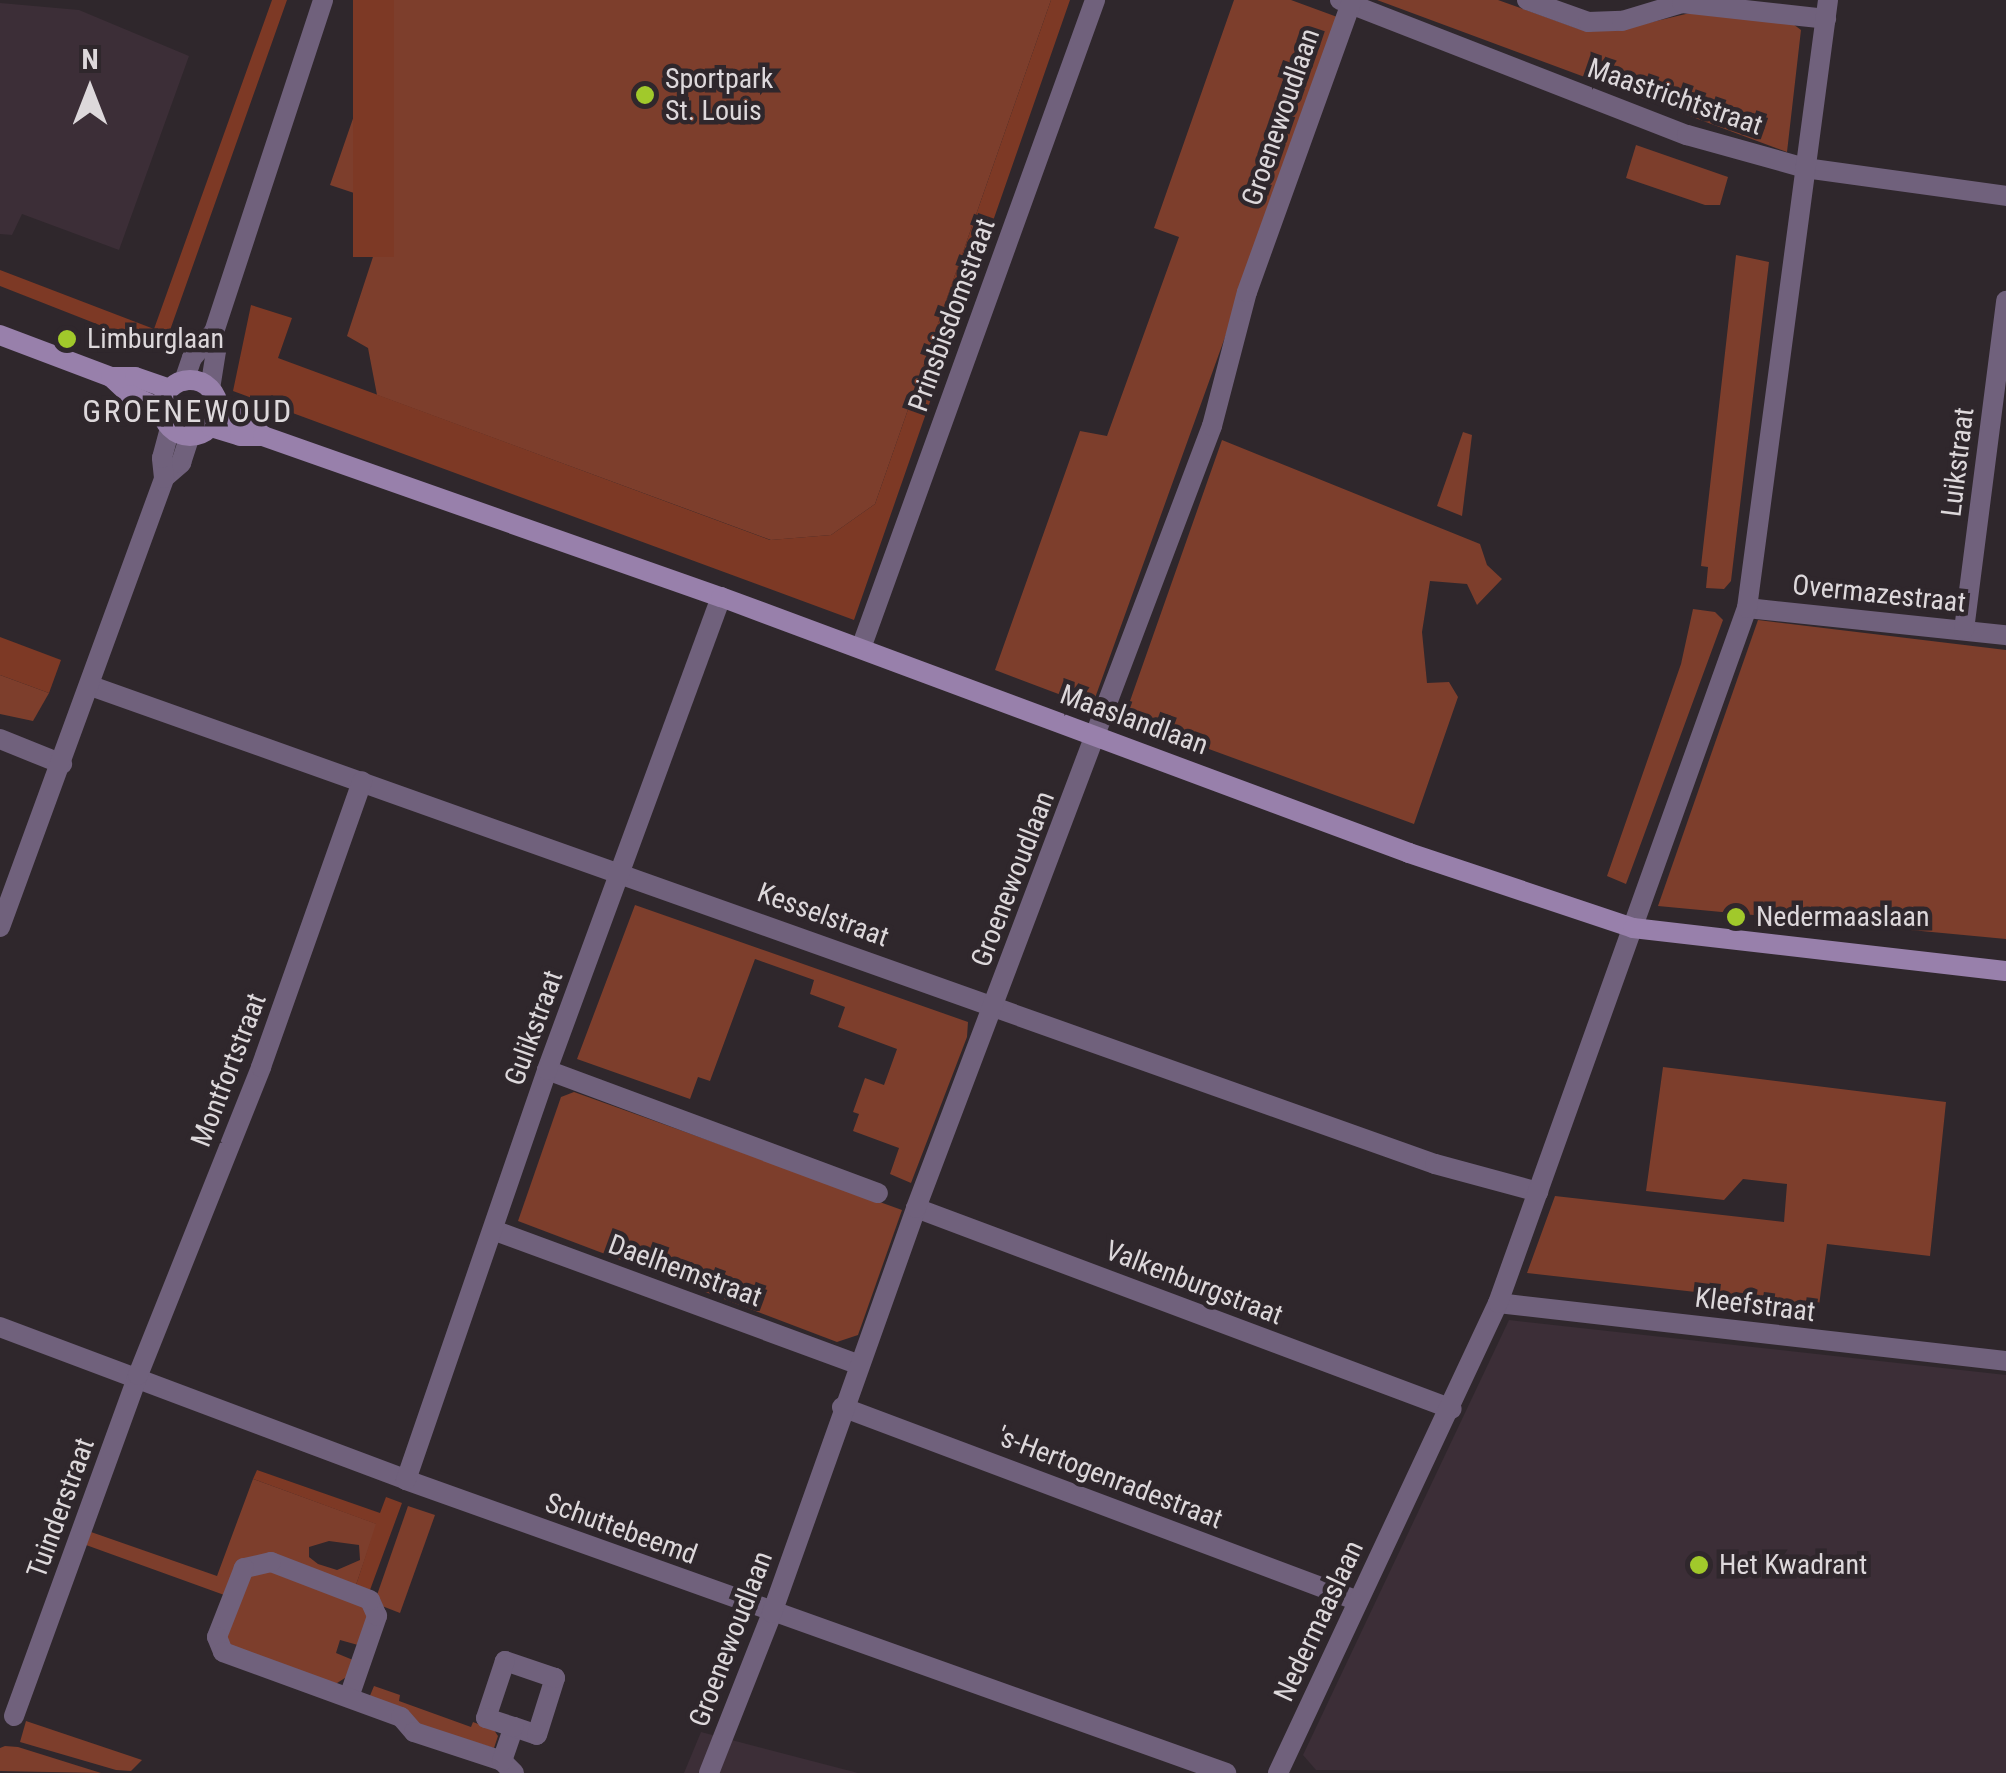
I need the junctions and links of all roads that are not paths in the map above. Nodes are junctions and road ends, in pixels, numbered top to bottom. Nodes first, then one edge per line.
1 (323, 0) edge
2 (1095, 0) edge
3 (1527, 0) edge
4 (1347, 1) edge
5 (1827, 9) edge
6 (1805, 168) junction
7 (2006, 196) edge
8 (2006, 300) edge
9 (214, 332) junction
10 (0, 335) edge
11 (210, 390) junction
12 (175, 409) junction
13 (214, 419) junction
14 (721, 597) junction
15 (1747, 608) junction
16 (1964, 630) junction
17 (2006, 634) edge
18 (861, 648) junction
19 (91, 686) junction
20 (1096, 734) junction
21 (0, 739) edge
22 (62, 764) junction
23 (362, 782) junction
24 (622, 872) junction
25 (0, 927) edge
26 (1633, 928) junction
27 (2006, 971) edge
28 (994, 1006) junction
29 (547, 1070) junction
30 (1538, 1192) junction
31 (878, 1193) dead end
32 (916, 1208) junction
33 (493, 1230) junction
34 (1498, 1302) junction
35 (0, 1326) edge
36 (2006, 1361) edge
37 (858, 1364) junction
38 (138, 1376) junction
39 (842, 1408) junction
40 (1452, 1409) junction
41 (406, 1480) junction
42 (1358, 1601) junction
43 (772, 1614) junction
44 (349, 1697) junction
45 (14, 1716) dead end
46 (514, 1727) dead end
47 (508, 1767) edge
48 (709, 1773) edge
49 (1226, 1773) edge
50 (1278, 1773) edge

1 - 9 street
2 - 18 street, Prinsbisdomstraat
3 - 5 street, Maastrichtstraat
4 - 6 street, Maastrichtstraat
4 - 20 street, Groenewoudlaan
5 - 6 street, Nedermaaslaan
6 - 7 street, Maastrichtstraat
6 - 15 street, Nedermaaslaan
8 - 16 street, Luikstraat
9 - 11 street
9 - 12 street
10 - 12 street
11 - 12 street
11 - 13 street
12 - 13 street
12 - 19 street
13 - 14 street, Maaslandlaan
14 - 18 street, Maaslandlaan
14 - 24 street, Gulikstraat
15 - 16 street, Overmazestraat
15 - 26 street, Nedermaaslaan
16 - 17 street, Overmazestraat
18 - 20 street, Maaslandlaan
19 - 22 street
19 - 23 street, Kesselstraat
20 - 26 street, Maaslandlaan
20 - 28 street, Groenewoudlaan
21 - 22 street
22 - 25 street
23 - 24 street, Kesselstraat
23 - 38 street, Montfortstraat
24 - 28 street, Kesselstraat
24 - 29 street, Gulikstraat
26 - 27 street, Maaslandlaan
26 - 30 street, Nedermaaslaan
28 - 30 street, Kesselstraat
28 - 32 street, Groenewoudlaan
29 - 31 street
29 - 33 street, Gulikstraat
30 - 34 street, Nedermaaslaan
32 - 37 street, Groenewoudlaan
32 - 40 street, Valkenburgstraat
33 - 37 street, Daelhemstraat
33 - 41 street, Gulikstraat
34 - 36 street, Kleefstraat
34 - 40 street, Nedermaaslaan
35 - 38 street, Schuttebeemd
37 - 39 street, Groenewoudlaan
38 - 41 street, Schuttebeemd
38 - 45 street, Tuinderstraat
39 - 42 street, 's-Hertogenradestraat
39 - 43 street, Groenewoudlaan
40 - 42 street, Nedermaaslaan
41 - 43 street, Schuttebeemd
42 - 50 street, Nedermaaslaan
43 - 48 street, Groenewoudlaan
43 - 49 street, Schuttebeemd
44 - 44 street
44 - 47 street
46 - 47 street

